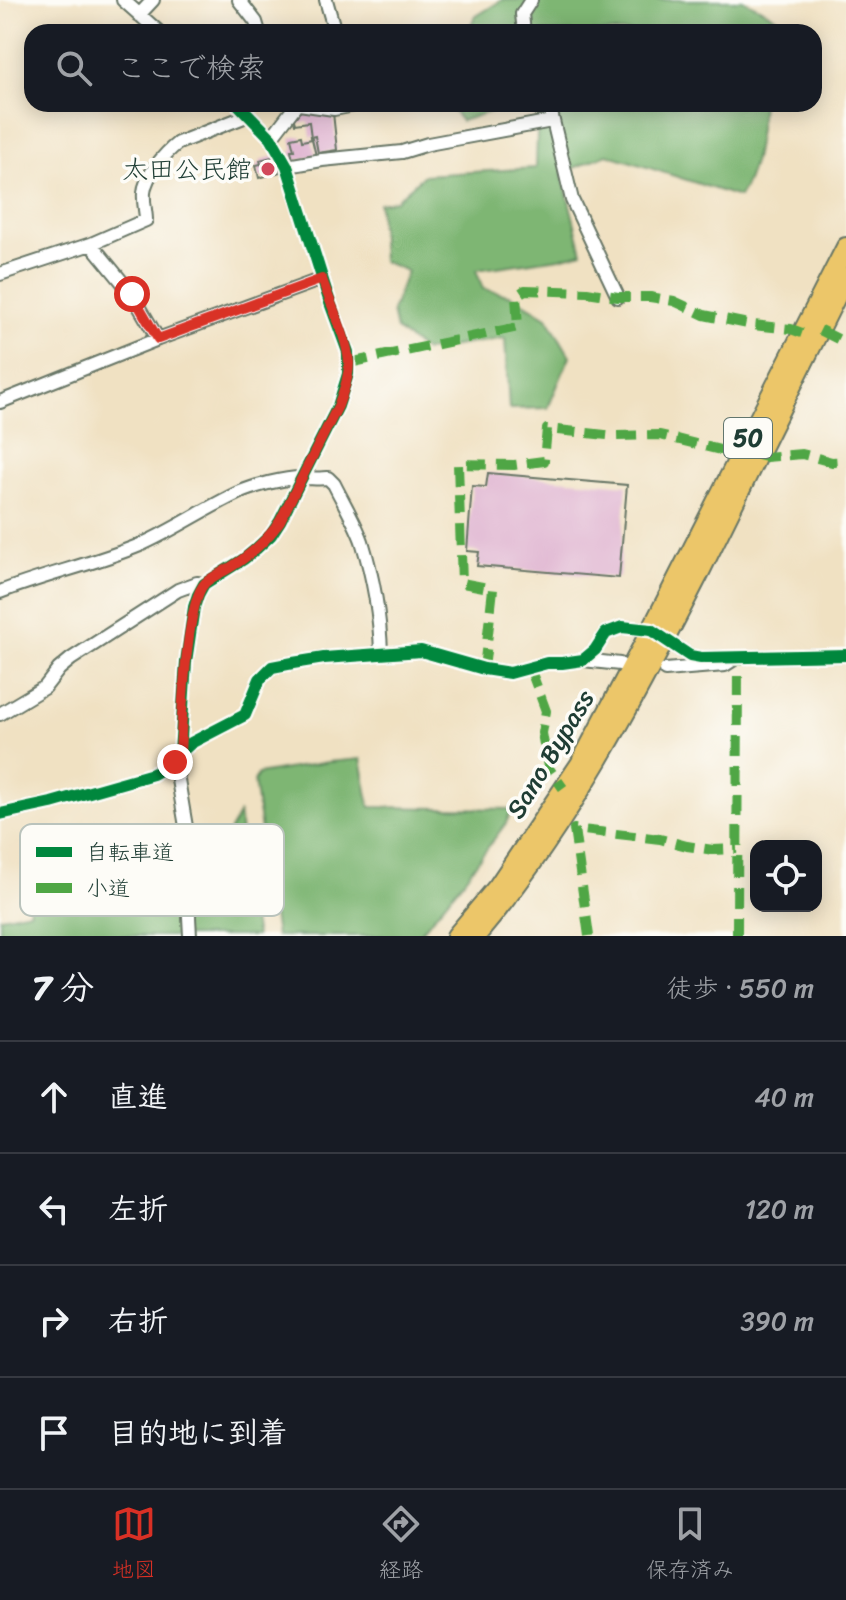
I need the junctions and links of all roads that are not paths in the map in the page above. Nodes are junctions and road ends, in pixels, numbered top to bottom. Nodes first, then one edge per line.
1 (123, 0) edge
2 (153, 0) edge
3 (239, 0) edge
4 (326, 0) edge
5 (531, 0) edge
6 (139, 15) junction
7 (150, 24) edge
8 (257, 24) edge
9 (333, 24) edge
10 (523, 24) edge
11 (246, 112) edge
12 (292, 112) edge
13 (550, 112) edge
14 (249, 115) junction
15 (552, 121) junction
16 (271, 138) junction
17 (287, 166) junction
18 (91, 244) junction
19 (846, 247) edge
20 (0, 274) edge
21 (846, 277) edge
22 (322, 279) junction
23 (618, 297) dead end
24 (158, 339) junction
25 (0, 402) edge
26 (302, 478) junction
27 (204, 584) junction
28 (0, 592) edge
29 (658, 635) junction
30 (381, 653) junction
31 (846, 655) edge
32 (738, 657) junction
33 (583, 660) junction
34 (620, 664) dead end
35 (665, 670) dead end
36 (0, 714) edge
37 (178, 757) junction
38 (0, 814) edge
39 (187, 824) edge
40 (189, 916) edge
41 (190, 936) edge
42 (456, 936) edge
43 (476, 936) edge

1 - 6 street
2 - 6 street
3 - 8 street
4 - 9 street
5 - 10 street
6 - 7 street
11 - 14 street
12 - 16 street
13 - 15 street
14 - 16 street
14 - 18 street
15 - 17 street
15 - 23 street
16 - 17 street
17 - 22 street
18 - 20 street
18 - 24 street
19 - 29 highway, Sano Bypass / 50
21 - 29 highway, Sano Bypass / 50
22 - 24 street
22 - 26 street
24 - 25 street
26 - 27 street
26 - 28 street
26 - 30 street
27 - 36 street
27 - 37 street
29 - 32 street
29 - 33 street
29 - 42 highway, Sano Bypass / 50
29 - 43 highway, Sano Bypass / 50
30 - 33 street
30 - 37 street
31 - 32 street
32 - 35 street
33 - 34 street
37 - 38 street
37 - 39 street
40 - 41 street

